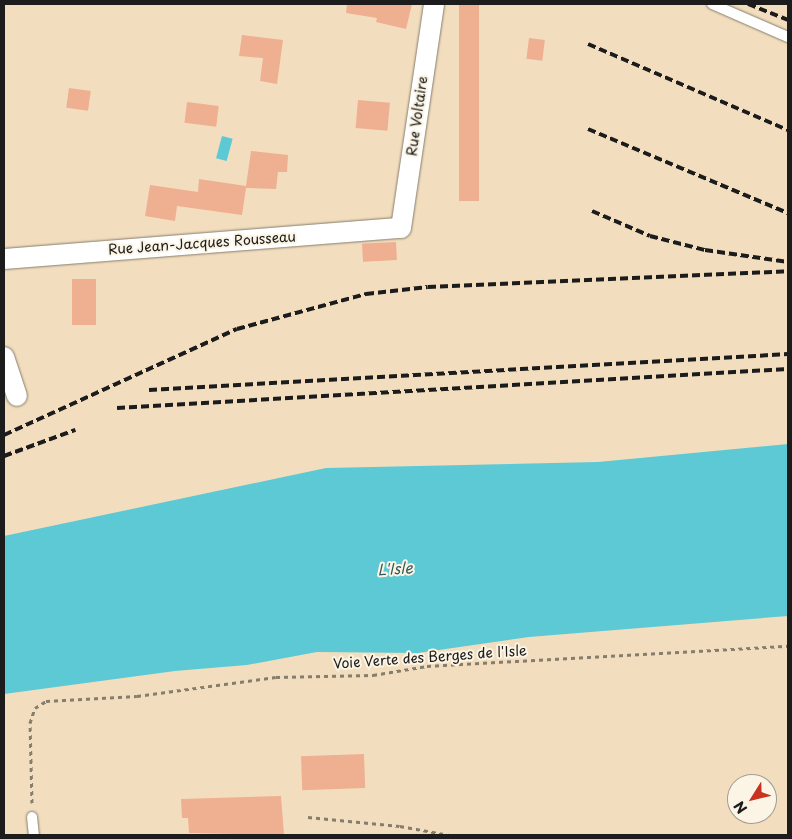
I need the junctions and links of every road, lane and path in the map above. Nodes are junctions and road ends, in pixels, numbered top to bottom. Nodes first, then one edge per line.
1 (434, 4) edge
2 (712, 4) edge
3 (788, 37) edge
4 (401, 228) joint
5 (4, 259) edge
6 (4, 357) edge
7 (17, 396) dead end
8 (788, 646) edge
9 (32, 817) joint
10 (308, 817) dead end
11 (34, 835) edge
12 (449, 835) edge

1 - 4 street, Rue Voltaire
2 - 3 lane
4 - 5 street, Rue Jean-Jacques Rousseau
6 - 7 street
8 - 9 path, Voie Verte des Berges de l'Isle
9 - 11 lane
10 - 12 path

